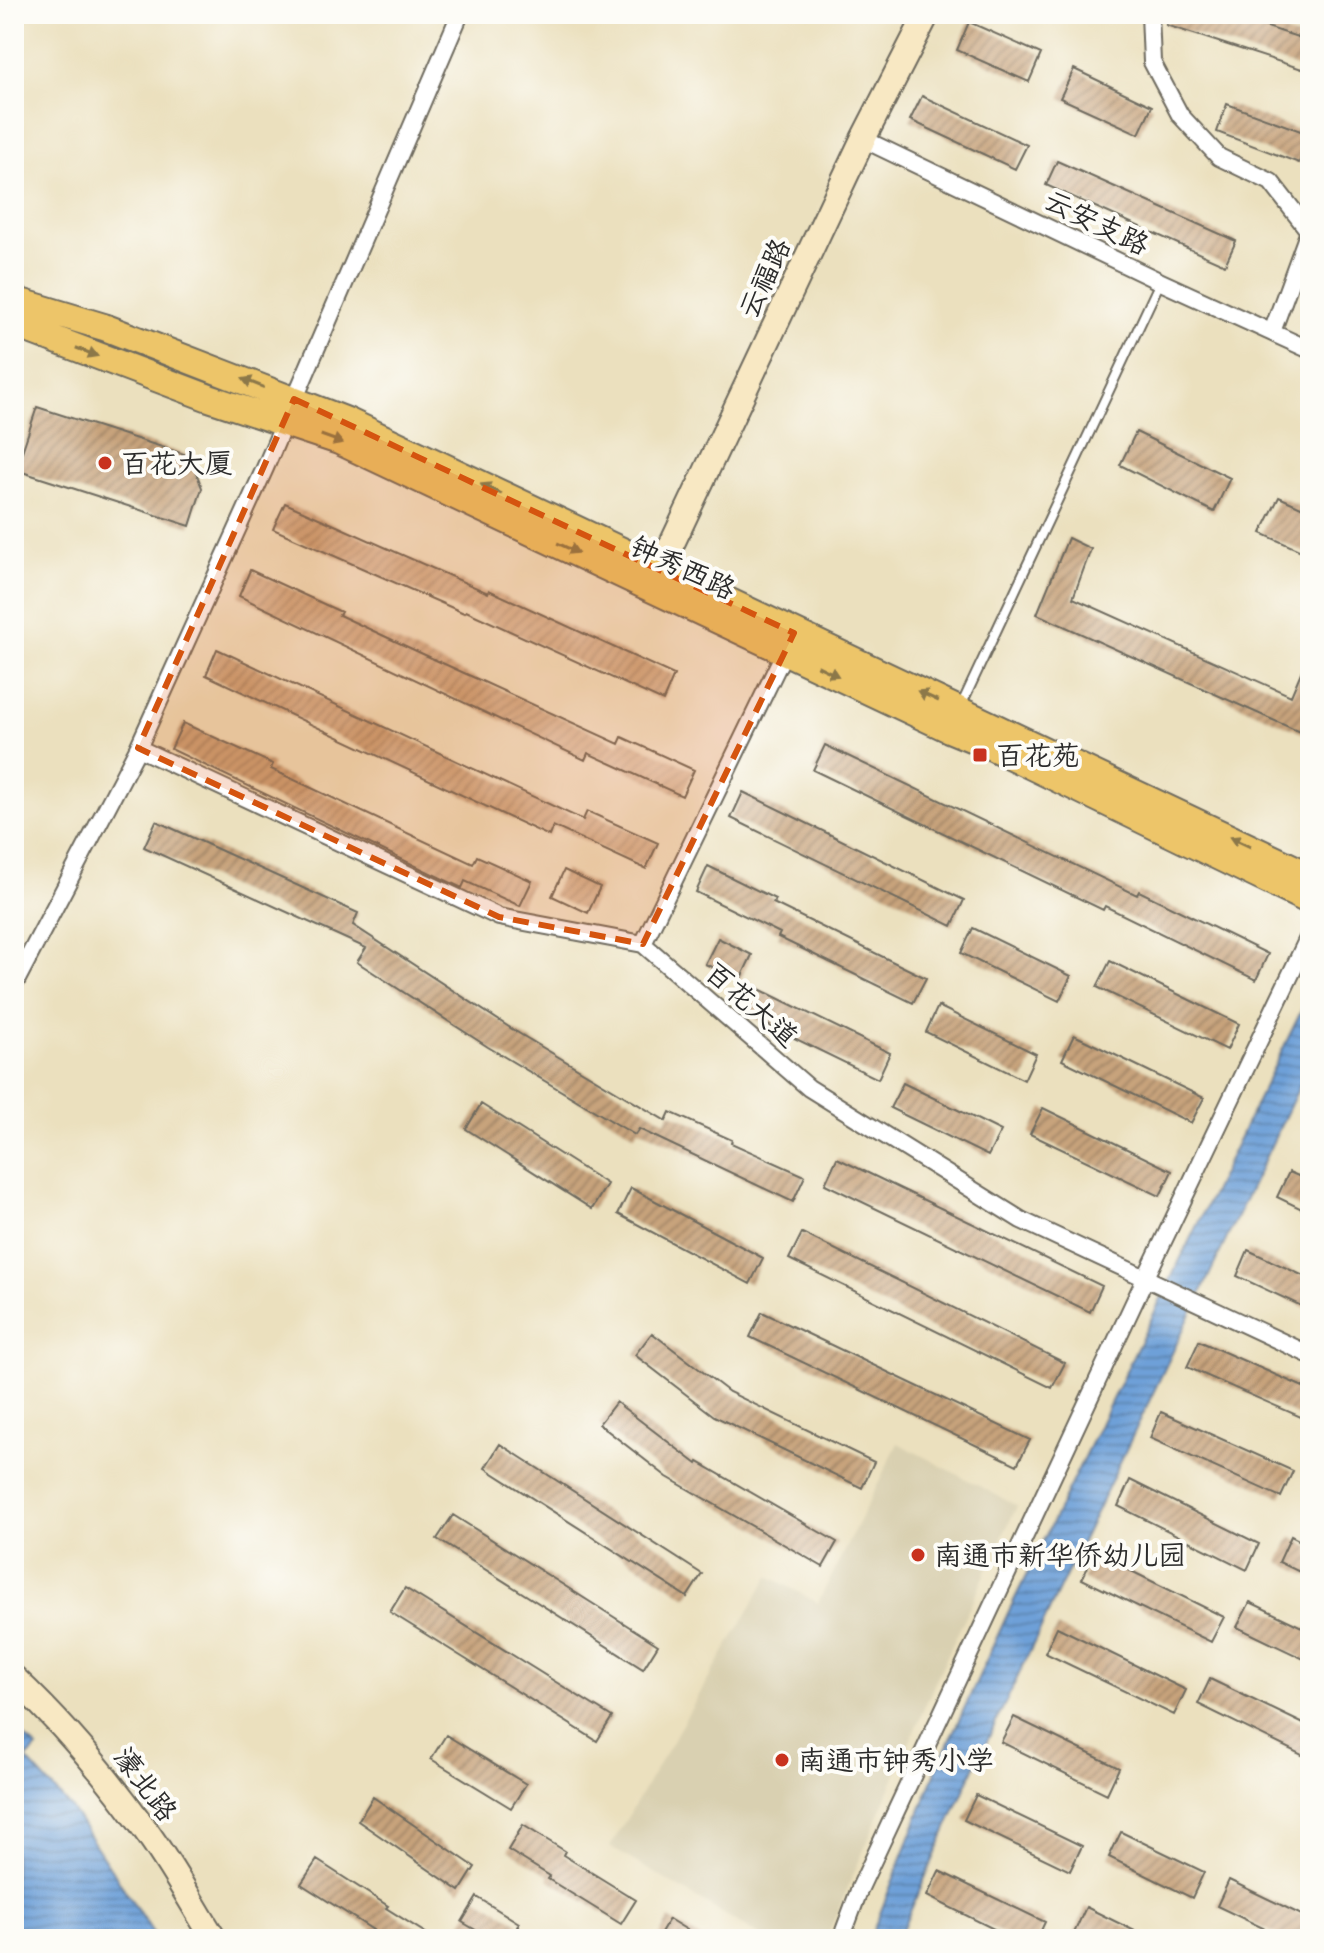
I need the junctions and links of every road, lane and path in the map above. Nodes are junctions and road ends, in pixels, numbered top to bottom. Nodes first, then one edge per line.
1 (460, 14) edge
2 (927, 14) edge
3 (1150, 14) edge
4 (863, 139) junction
5 (1310, 231) edge
6 (1161, 282) junction
7 (14, 300) edge
8 (14, 324) edge
9 (1272, 332) junction
10 (1310, 350) edge
11 (288, 411) junction
12 (660, 569) junction
13 (790, 642) junction
14 (954, 720) junction
15 (138, 748) junction
16 (1310, 876) edge
17 (1310, 901) edge
18 (1310, 934) edge
19 (643, 944) junction
20 (14, 985) edge
21 (1152, 1280) junction
22 (1310, 1355) edge
23 (14, 1678) edge
24 (214, 1939) edge
25 (841, 1939) edge

1 - 11 street
2 - 4 street, 云福路
3 - 5 street
4 - 6 street, 云安支路
4 - 12 street, 云福路
5 - 9 street
6 - 9 street, 云安支路
6 - 14 lane
11 -> 7 main road, 钟秀西路
8 -> 11 main road, 钟秀西路
9 - 10 street, 云安支路
12 -> 11 main road, 钟秀西路
11 -> 13 main road, 钟秀西路
11 - 15 street
12 - 13 main road, 钟秀西路
13 - 14 main road, 钟秀西路
13 - 19 street
16 -> 14 main road, 钟秀西路
14 - 17 main road, 钟秀西路
15 - 19 street
15 - 20 street
18 - 21 street
19 - 21 street, 百花大道
21 - 22 street, 百花大道
21 - 25 street
23 - 24 street, 濠北路

